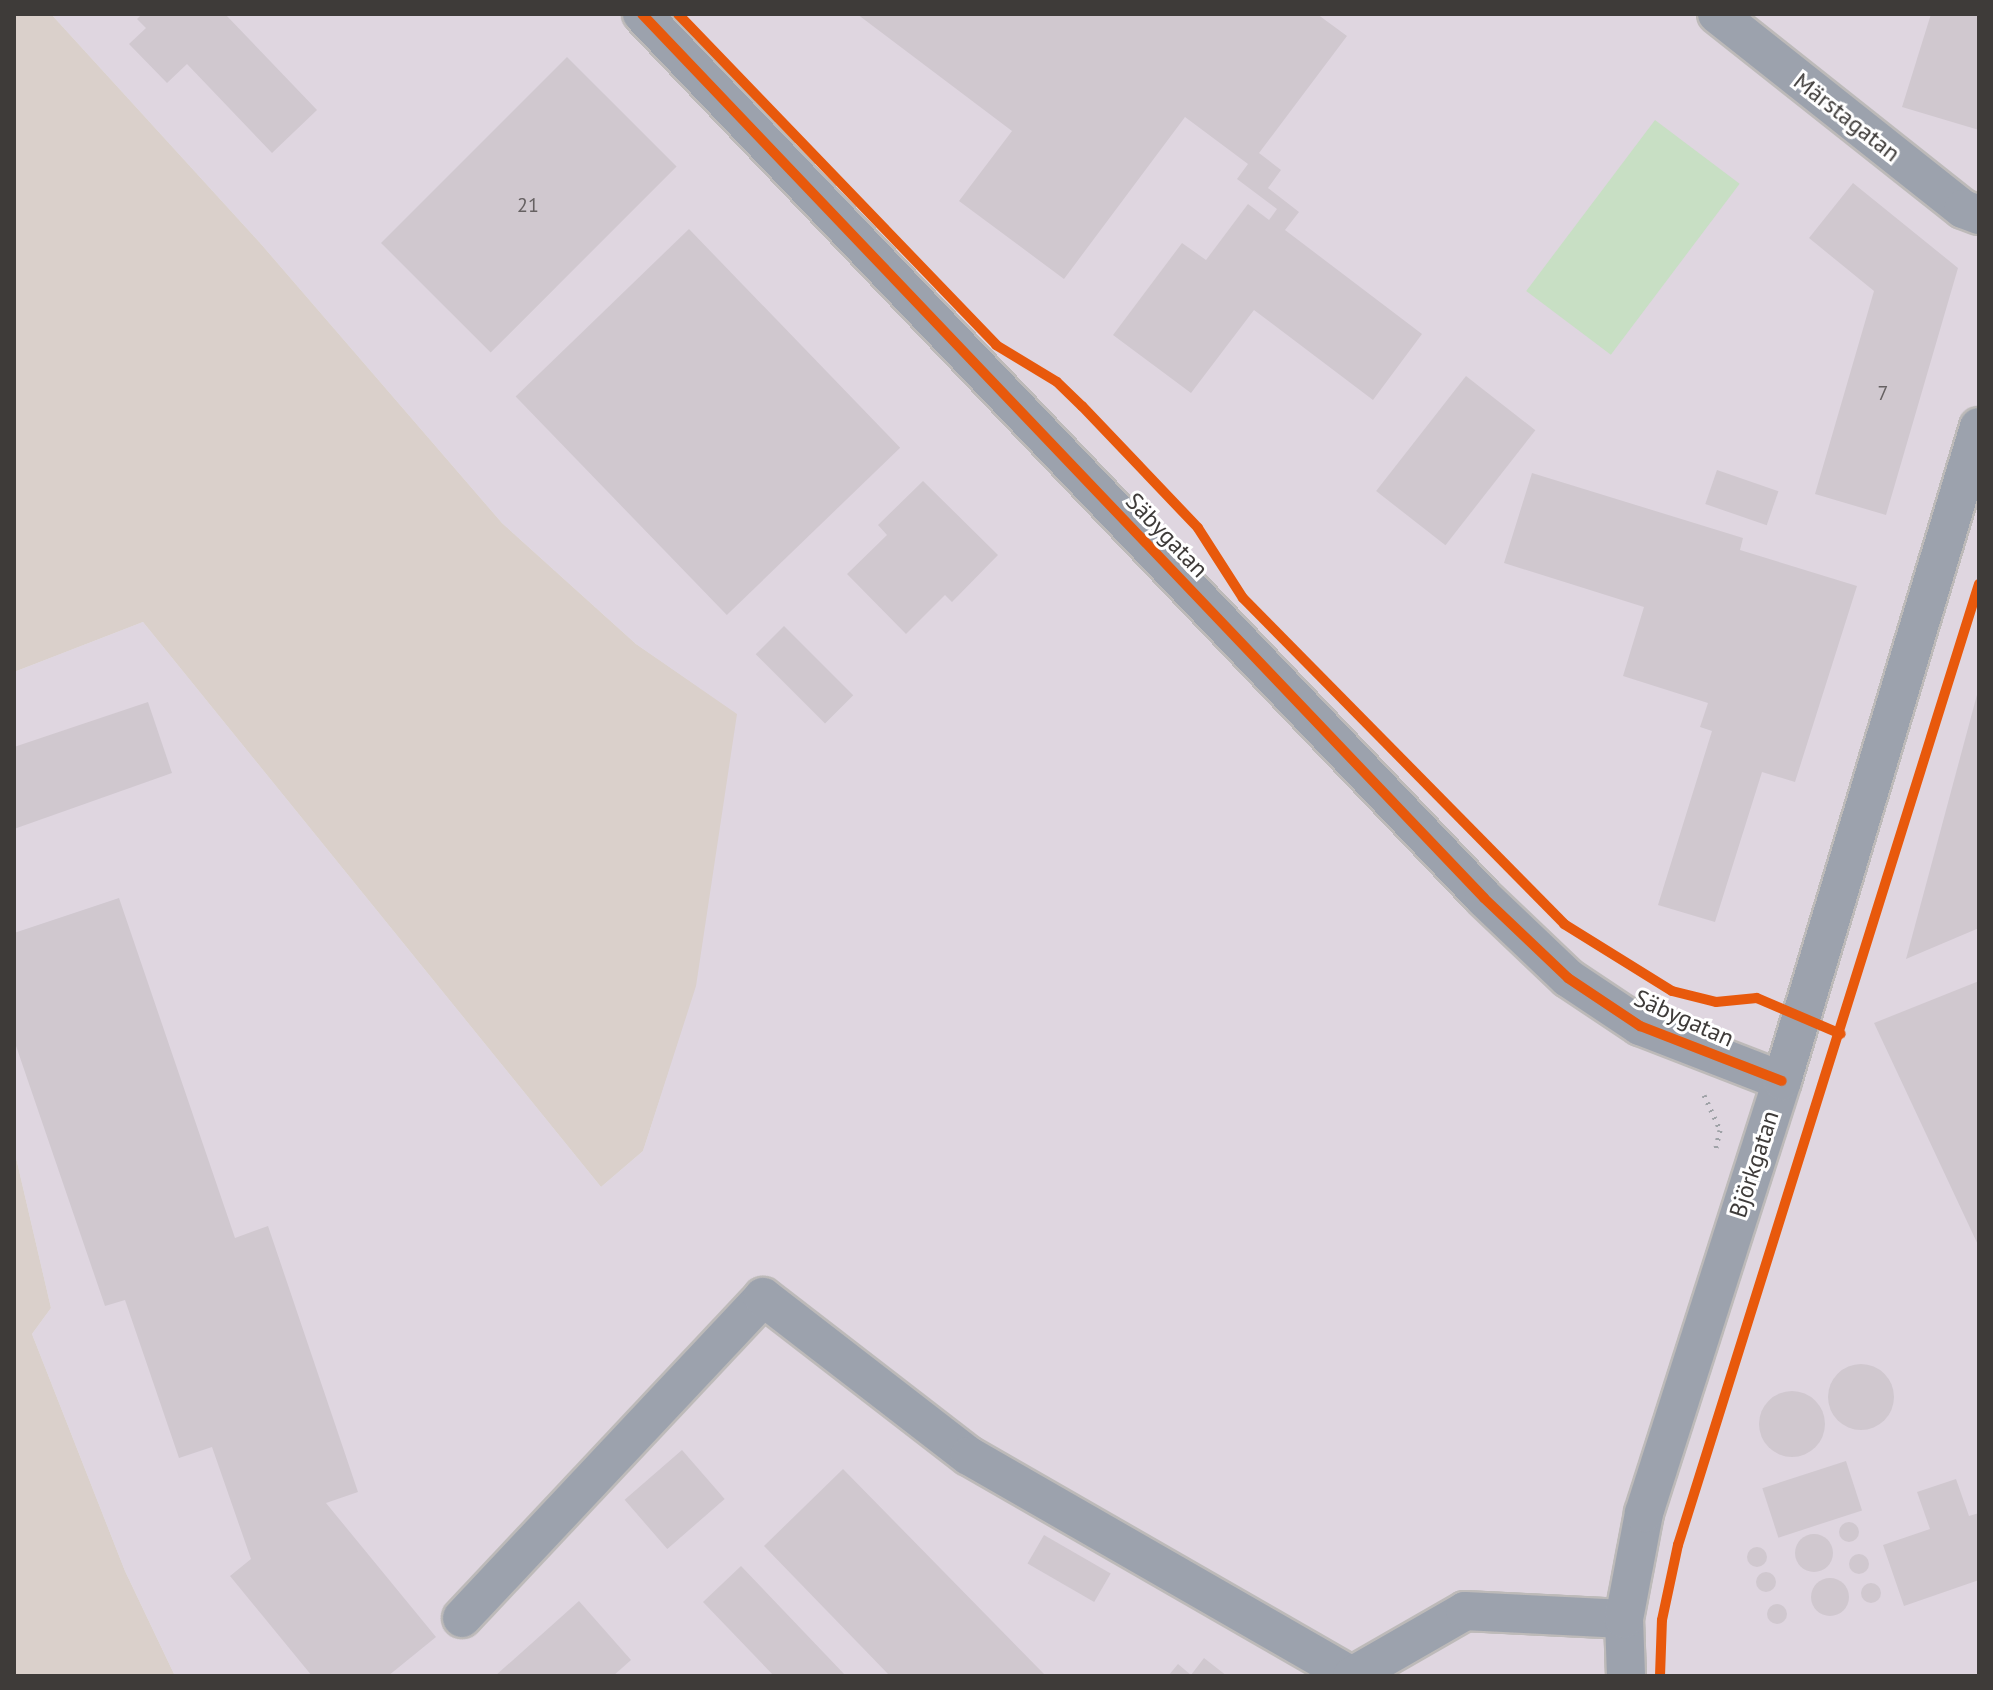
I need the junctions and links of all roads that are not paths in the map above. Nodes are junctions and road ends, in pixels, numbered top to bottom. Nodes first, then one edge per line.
1 (642, 14) edge
2 (1717, 14) edge
3 (1979, 215) edge
4 (1979, 427) edge
5 (1782, 1081) junction
6 (462, 1618) dead end
7 (1624, 1619) junction
8 (1352, 1676) edge
9 (1626, 1676) edge

1 - 5 street, Säbygatan
2 - 3 street, Märstagatan
4 - 5 street, Björkgatan
5 - 7 street, Björkgatan
6 - 8 street
7 - 8 street
7 - 9 street, Björkgatan

